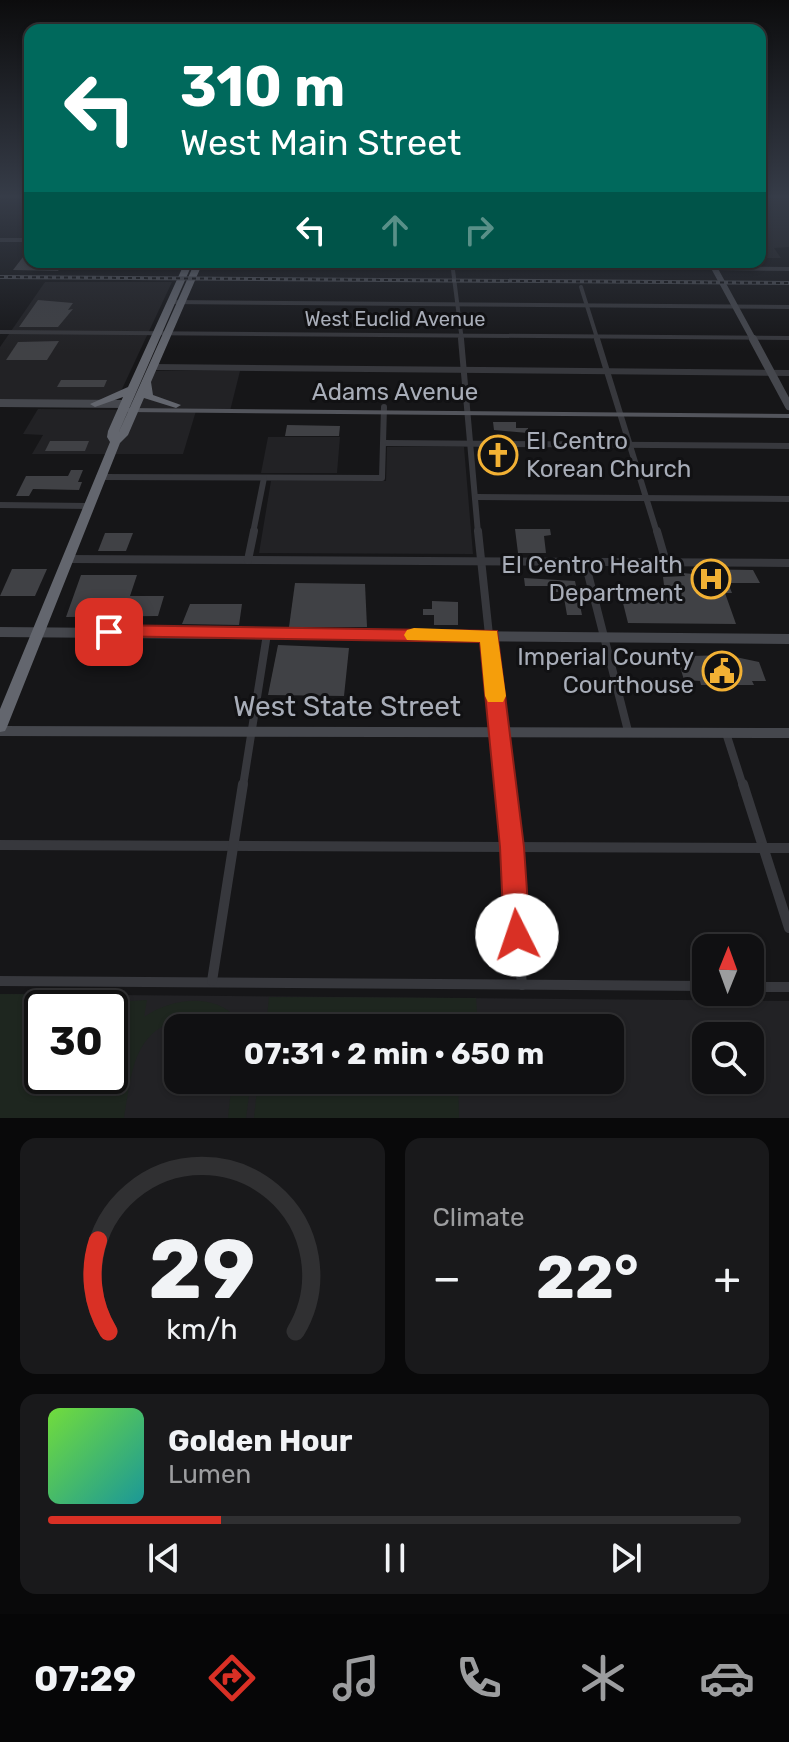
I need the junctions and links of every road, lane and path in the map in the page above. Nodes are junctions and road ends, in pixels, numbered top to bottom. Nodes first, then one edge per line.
1 (187, 268) edge
2 (195, 268) edge
3 (452, 268) edge
4 (714, 268) edge
5 (766, 268) edge
6 (789, 269) edge
7 (581, 287) dead end
8 (175, 302) junction
9 (456, 304) junction
10 (587, 306) junction
11 (735, 307) junction
12 (789, 307) edge
13 (0, 332) edge
14 (162, 333) junction
15 (459, 335) junction
16 (597, 337) junction
17 (752, 338) junction
18 (789, 338) edge
19 (153, 367) junction
20 (465, 369) junction
21 (608, 371) junction
22 (771, 372) junction
23 (789, 373) edge
24 (148, 378) junction
25 (132, 389) junction
26 (95, 404) junction
27 (176, 405) junction
28 (0, 406) edge
29 (129, 407) junction
30 (384, 409) junction
31 (467, 410) junction
32 (620, 411) junction
33 (789, 411) edge
34 (384, 443) junction
35 (471, 444) junction
36 (631, 444) junction
37 (789, 446) edge
38 (101, 477) junction
39 (264, 478) junction
40 (476, 497) junction
41 (647, 498) junction
42 (789, 499) edge
43 (0, 505) edge
44 (89, 506) junction
45 (68, 559) junction
46 (248, 560) junction
47 (481, 561) junction
48 (585, 562) junction
49 (666, 562) junction
50 (789, 563) edge
51 (39, 631) junction
52 (0, 632) edge
53 (267, 634) junction
54 (490, 636) junction
55 (606, 637) junction
56 (789, 639) edge
57 (0, 729) edge
58 (251, 730) junction
59 (499, 731) junction
60 (628, 731) junction
61 (726, 733) junction
62 (789, 733) edge
63 (0, 845) edge
64 (235, 846) junction
65 (512, 847) junction
66 (763, 848) junction
67 (789, 848) edge
68 (789, 928) edge
69 (0, 981) edge
70 (212, 981) junction
71 (522, 985) junction
72 (692, 986) edge
73 (764, 987) edge
74 (789, 987) edge

1 - 8 highway
2 - 8 highway
3 - 9 street
4 - 11 street
5 - 6 street
7 - 10 street
8 - 9 street
8 - 14 highway
9 - 10 street
9 - 15 street
10 - 11 street
10 - 16 street
11 - 12 street
11 - 17 street
13 - 14 street, West Euclid Avenue
14 - 15 street, West Euclid Avenue
14 - 19 highway
14 - 25 highway
15 - 16 street, West Euclid Avenue
15 - 20 street
16 - 17 street, West Euclid Avenue
16 - 21 street
17 - 18 street, West Euclid Avenue
17 - 22 street
19 - 20 street
19 - 24 highway
20 - 21 street
20 - 31 street
21 - 22 street
21 - 32 street
22 - 23 street
22 - 33 street
24 - 27 highway
24 - 29 highway
25 - 26 highway
25 - 29 highway
26 - 28 street, Adams Avenue
26 - 29 street, Adams Avenue
27 - 29 main road, Adams Avenue
27 - 30 main road, Adams Avenue
28 - 29 street, Adams Avenue
29 - 30 main road, Adams Avenue
29 - 38 highway
30 - 31 main road, Adams Avenue
30 - 34 street
31 - 32 main road, Adams Avenue
31 - 35 street
32 - 33 main road, Adams Avenue
32 - 36 street
34 - 35 street
34 - 39 street
35 - 36 street
35 - 40 street
36 - 37 street
36 - 41 street
38 - 39 street
38 - 44 highway
39 - 46 street
40 - 41 street
40 - 47 street
41 - 42 street
41 - 49 street
43 - 44 street
44 - 45 highway
45 - 46 street
45 - 51 highway
46 - 47 street
47 - 48 street
47 - 54 street
48 - 49 street
48 - 55 street
49 - 50 street
51 - 52 street
51 - 53 street
51 - 57 highway
53 - 54 street
53 - 58 street
54 - 55 street
54 - 59 street
55 - 56 street
55 - 60 street
57 - 58 street, West State Street
58 - 59 street, West State Street
58 - 64 street
59 - 60 street, West State Street
59 - 65 street
60 - 61 street, West State Street
61 - 62 street, West State Street
61 - 66 street
63 - 64 street
64 - 65 street
64 - 70 street
65 - 66 street
65 - 71 street
66 - 67 street
66 - 68 street
69 - 70 street
70 - 71 street
71 - 72 street
73 - 74 street

